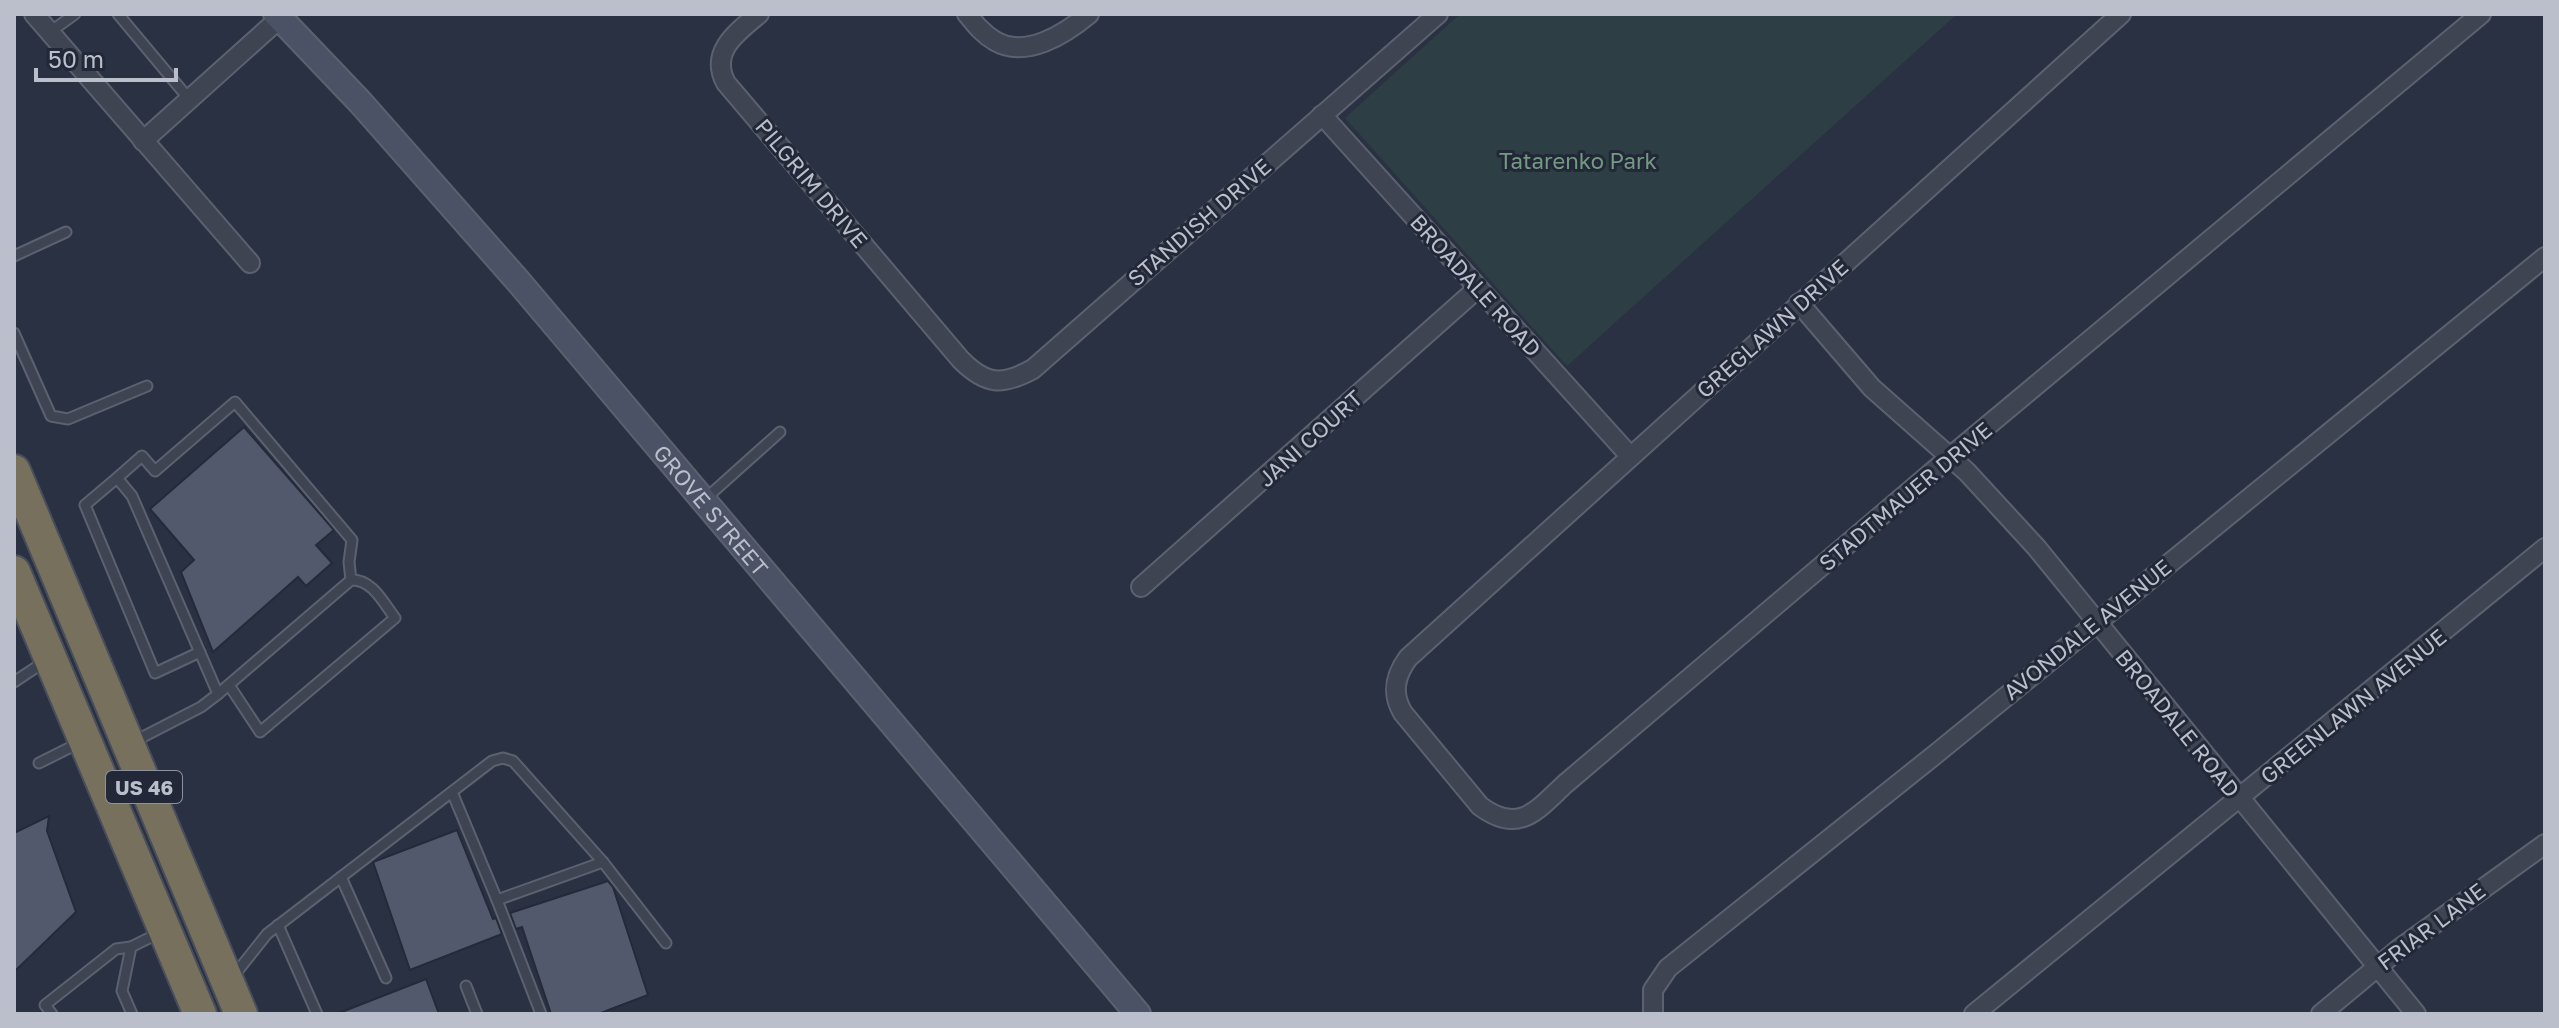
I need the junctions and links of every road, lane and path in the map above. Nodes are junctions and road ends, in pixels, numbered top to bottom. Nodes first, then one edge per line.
1 (34, 14) edge
2 (75, 14) edge
3 (118, 14) edge
4 (967, 14) edge
5 (1089, 14) edge
6 (1438, 14) edge
7 (2121, 14) edge
8 (2481, 14) edge
9 (278, 16) edge
10 (750, 17) edge
11 (50, 32) junction
12 (189, 99) junction
13 (1322, 115) junction
14 (143, 141) junction
15 (66, 232) dead end
16 (14, 256) edge
17 (2545, 257) edge
18 (250, 263) dead end
19 (1478, 288) junction
20 (1799, 303) junction
21 (14, 333) edge
22 (952, 349) joint
23 (147, 386) dead end
24 (780, 432) dead end
25 (1630, 456) junction
26 (1950, 457) junction
27 (14, 471) edge
28 (117, 478) junction
29 (704, 500) junction
30 (2545, 548) edge
31 (14, 572) edge
32 (351, 580) junction
33 (1141, 587) dead end
34 (2096, 622) junction
35 (1425, 642) joint
36 (200, 652) junction
37 (50, 658) junction
38 (14, 682) edge
39 (229, 685) junction
40 (218, 694) junction
41 (85, 740) junction
42 (127, 745) junction
43 (39, 763) dead end
44 (452, 792) junction
45 (2239, 798) junction
46 (2545, 844) edge
47 (603, 862) junction
48 (341, 877) junction
49 (497, 900) junction
50 (278, 925) junction
51 (165, 930) junction
52 (666, 943) dead end
53 (131, 947) junction
54 (2376, 967) junction
55 (386, 978) dead end
56 (227, 983) junction
57 (466, 986) dead end
58 (52, 1014) edge
59 (132, 1014) edge
60 (200, 1014) edge
61 (241, 1014) edge
62 (317, 1014) edge
63 (477, 1014) edge
64 (541, 1014) edge
65 (1138, 1014) edge
66 (1653, 1014) edge
67 (1974, 1014) edge
68 (2321, 1014) edge
69 (2416, 1014) edge

1 - 11 street
2 - 11 lane
3 - 12 lane
4 - 5 street
6 - 13 street, STANDISH DRIVE
7 - 20 street, GREGLAWN DRIVE
8 - 26 street, STADTMAUER DRIVE
9 - 12 street
9 - 29 street, GROVE STREET
10 - 22 street, PILGRIM DRIVE
11 - 14 street
12 - 14 street
13 - 19 street, BROADALE ROAD
13 - 22 street, STANDISH DRIVE
14 - 18 street
15 - 16 lane
17 - 34 street, AVONDALE AVENUE
19 - 25 street, BROADALE ROAD
19 - 33 street, JANI COURT
20 - 25 street, GREGLAWN DRIVE
20 - 26 street, BROADALE ROAD
21 - 23 lane
24 - 29 lane
25 - 35 street, GREGLAWN DRIVE
26 - 34 street, BROADALE ROAD
26 - 35 street, STADTMAUER DRIVE
27 - 42 highway, US 46
28 - 32 lane
28 - 36 lane
28 - 36 lane
29 - 65 street, GROVE STREET
30 - 45 street, GREENLAWN AVENUE
31 - 37 highway, US 46
32 - 39 lane
32 - 39 lane
34 - 45 street, BROADALE ROAD
34 - 66 street, AVONDALE AVENUE
36 - 40 lane
37 - 38 lane
37 - 41 highway, US 46
39 - 40 lane
40 - 42 lane
41 - 43 lane
41 - 51 highway, US 46
42 - 56 highway, US 46
44 - 47 lane
44 - 48 lane
44 - 49 lane
45 - 54 street, BROADALE ROAD
45 - 67 street, GREENLAWN AVENUE
46 - 54 street, FRIAR LANE
47 - 49 lane
47 - 52 lane
48 - 50 lane
48 - 55 lane
49 - 64 lane
50 - 56 lane
50 - 62 lane
51 - 53 lane
51 - 60 highway, US 46
53 - 58 lane
53 - 59 lane
54 - 68 street, FRIAR LANE
54 - 69 street, BROADALE ROAD
56 - 61 highway, US 46
57 - 63 lane

